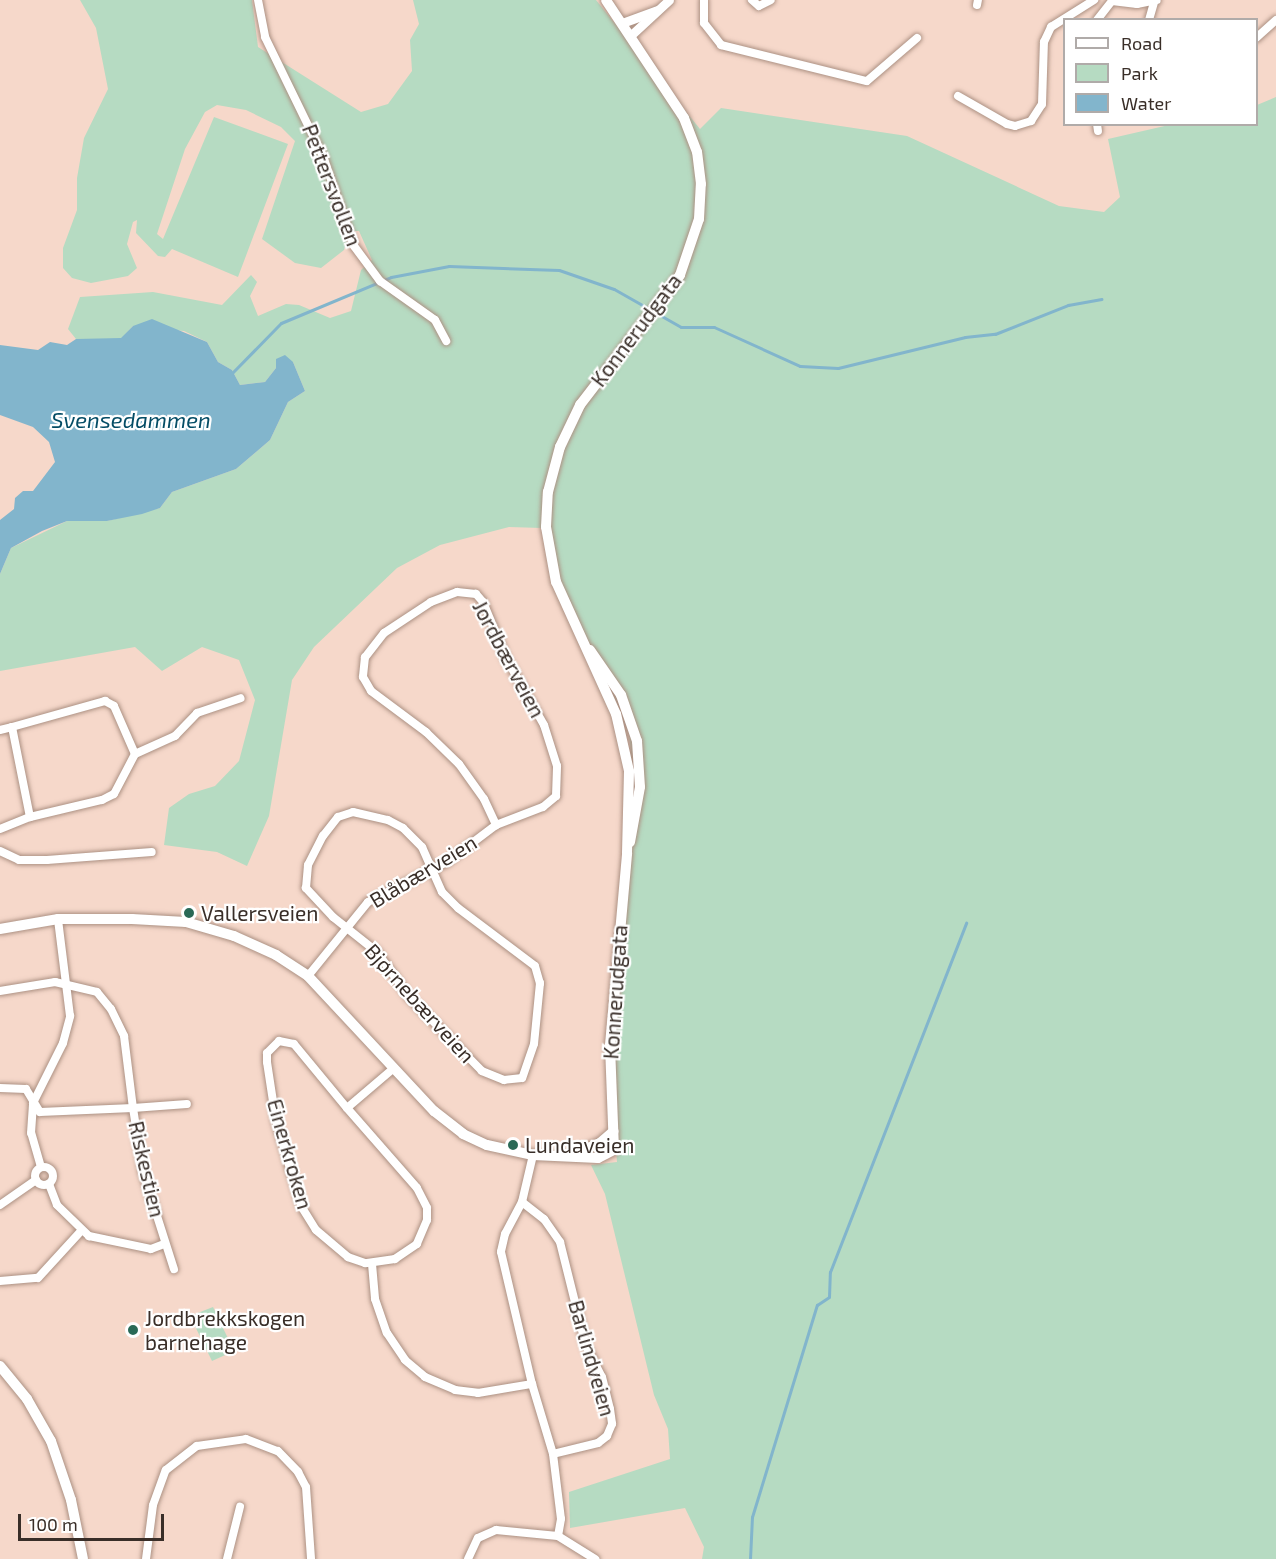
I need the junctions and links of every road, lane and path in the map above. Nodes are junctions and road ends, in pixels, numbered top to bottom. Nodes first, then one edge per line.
1 (258, 0) edge
2 (606, 0) edge
3 (669, 0) edge
4 (704, 0) edge
5 (752, 0) edge
6 (771, 0) edge
7 (1094, 0) edge
8 (1109, 1) edge
9 (1156, 2) edge
10 (657, 10) junction
11 (1065, 18) edge
12 (1098, 18) edge
13 (1150, 18) edge
14 (1063, 19) edge
15 (1276, 20) edge
16 (622, 23) junction
17 (630, 36) junction
18 (1258, 37) edge
19 (917, 38) dead end
20 (958, 96) dead end
21 (446, 340) dead end
22 (241, 698) dead end
23 (12, 727) junction
24 (0, 730) edge
25 (135, 754) junction
26 (30, 817) junction
27 (496, 825) junction
28 (0, 829) edge
29 (0, 851) edge
30 (152, 852) dead end
31 (431, 869) junction
32 (58, 919) junction
33 (347, 927) junction
34 (0, 929) edge
35 (308, 976) junction
36 (66, 983) junction
37 (0, 991) edge
38 (394, 1068) junction
39 (0, 1088) edge
40 (33, 1103) junction
41 (187, 1104) dead end
42 (134, 1108) junction
43 (347, 1108) junction
44 (533, 1155) junction
45 (42, 1167) junction
46 (36, 1180) junction
47 (49, 1184) junction
48 (522, 1202) junction
49 (0, 1205) edge
50 (81, 1231) junction
51 (164, 1244) junction
52 (372, 1264) junction
53 (174, 1269) dead end
54 (0, 1281) edge
55 (0, 1366) edge
56 (532, 1384) junction
57 (553, 1454) junction
58 (240, 1507) dead end
59 (558, 1536) junction
60 (83, 1559) edge
61 (146, 1559) edge
62 (227, 1559) edge
63 (311, 1559) edge
64 (468, 1559) edge
65 (595, 1559) edge

1 - 21 street, Pettersvollen
2 - 16 main road, Konnerudgata
3 - 10 street
4 - 19 street
5 - 6 street
7 - 11 street
8 - 9 street
8 - 12 street
9 - 13 street
10 - 16 street
10 - 17 street
14 - 20 street
15 - 18 street
16 - 17 main road, Konnerudgata
17 - 44 main road, Konnerudgata
22 - 25 street
23 - 24 street
23 - 25 street
23 - 26 street
25 - 26 street
26 - 28 street
27 - 27 street, Jordbærveien
27 - 31 street, Blåbærveien
29 - 30 street
31 - 33 street, Blåbærveien
31 - 33 street
31 - 33 street, Bjørnebærveien
32 - 34 main road
32 - 35 main road
32 - 36 street
33 - 35 street, Blåbærveien
35 - 38 main road
36 - 37 street
36 - 40 street
36 - 42 street
38 - 43 street
38 - 44 main road
39 - 40 street, Riskestien
40 - 42 street, Riskestien
40 - 45 street
41 - 42 street
42 - 51 street, Riskestien
43 - 52 street, Einerkroken
43 - 52 street, Einerkroken
44 - 48 street
45 - 46 street
45 - 47 street
46 - 47 street
46 - 49 street
47 - 50 street
48 - 56 street
48 - 57 street, Barlindveien
50 - 51 street
50 - 54 street
51 - 53 street, Riskestien
52 - 56 street
55 - 60 main road
56 - 57 street
57 - 59 street
58 - 62 street
59 - 64 street
59 - 65 street
61 - 63 street

